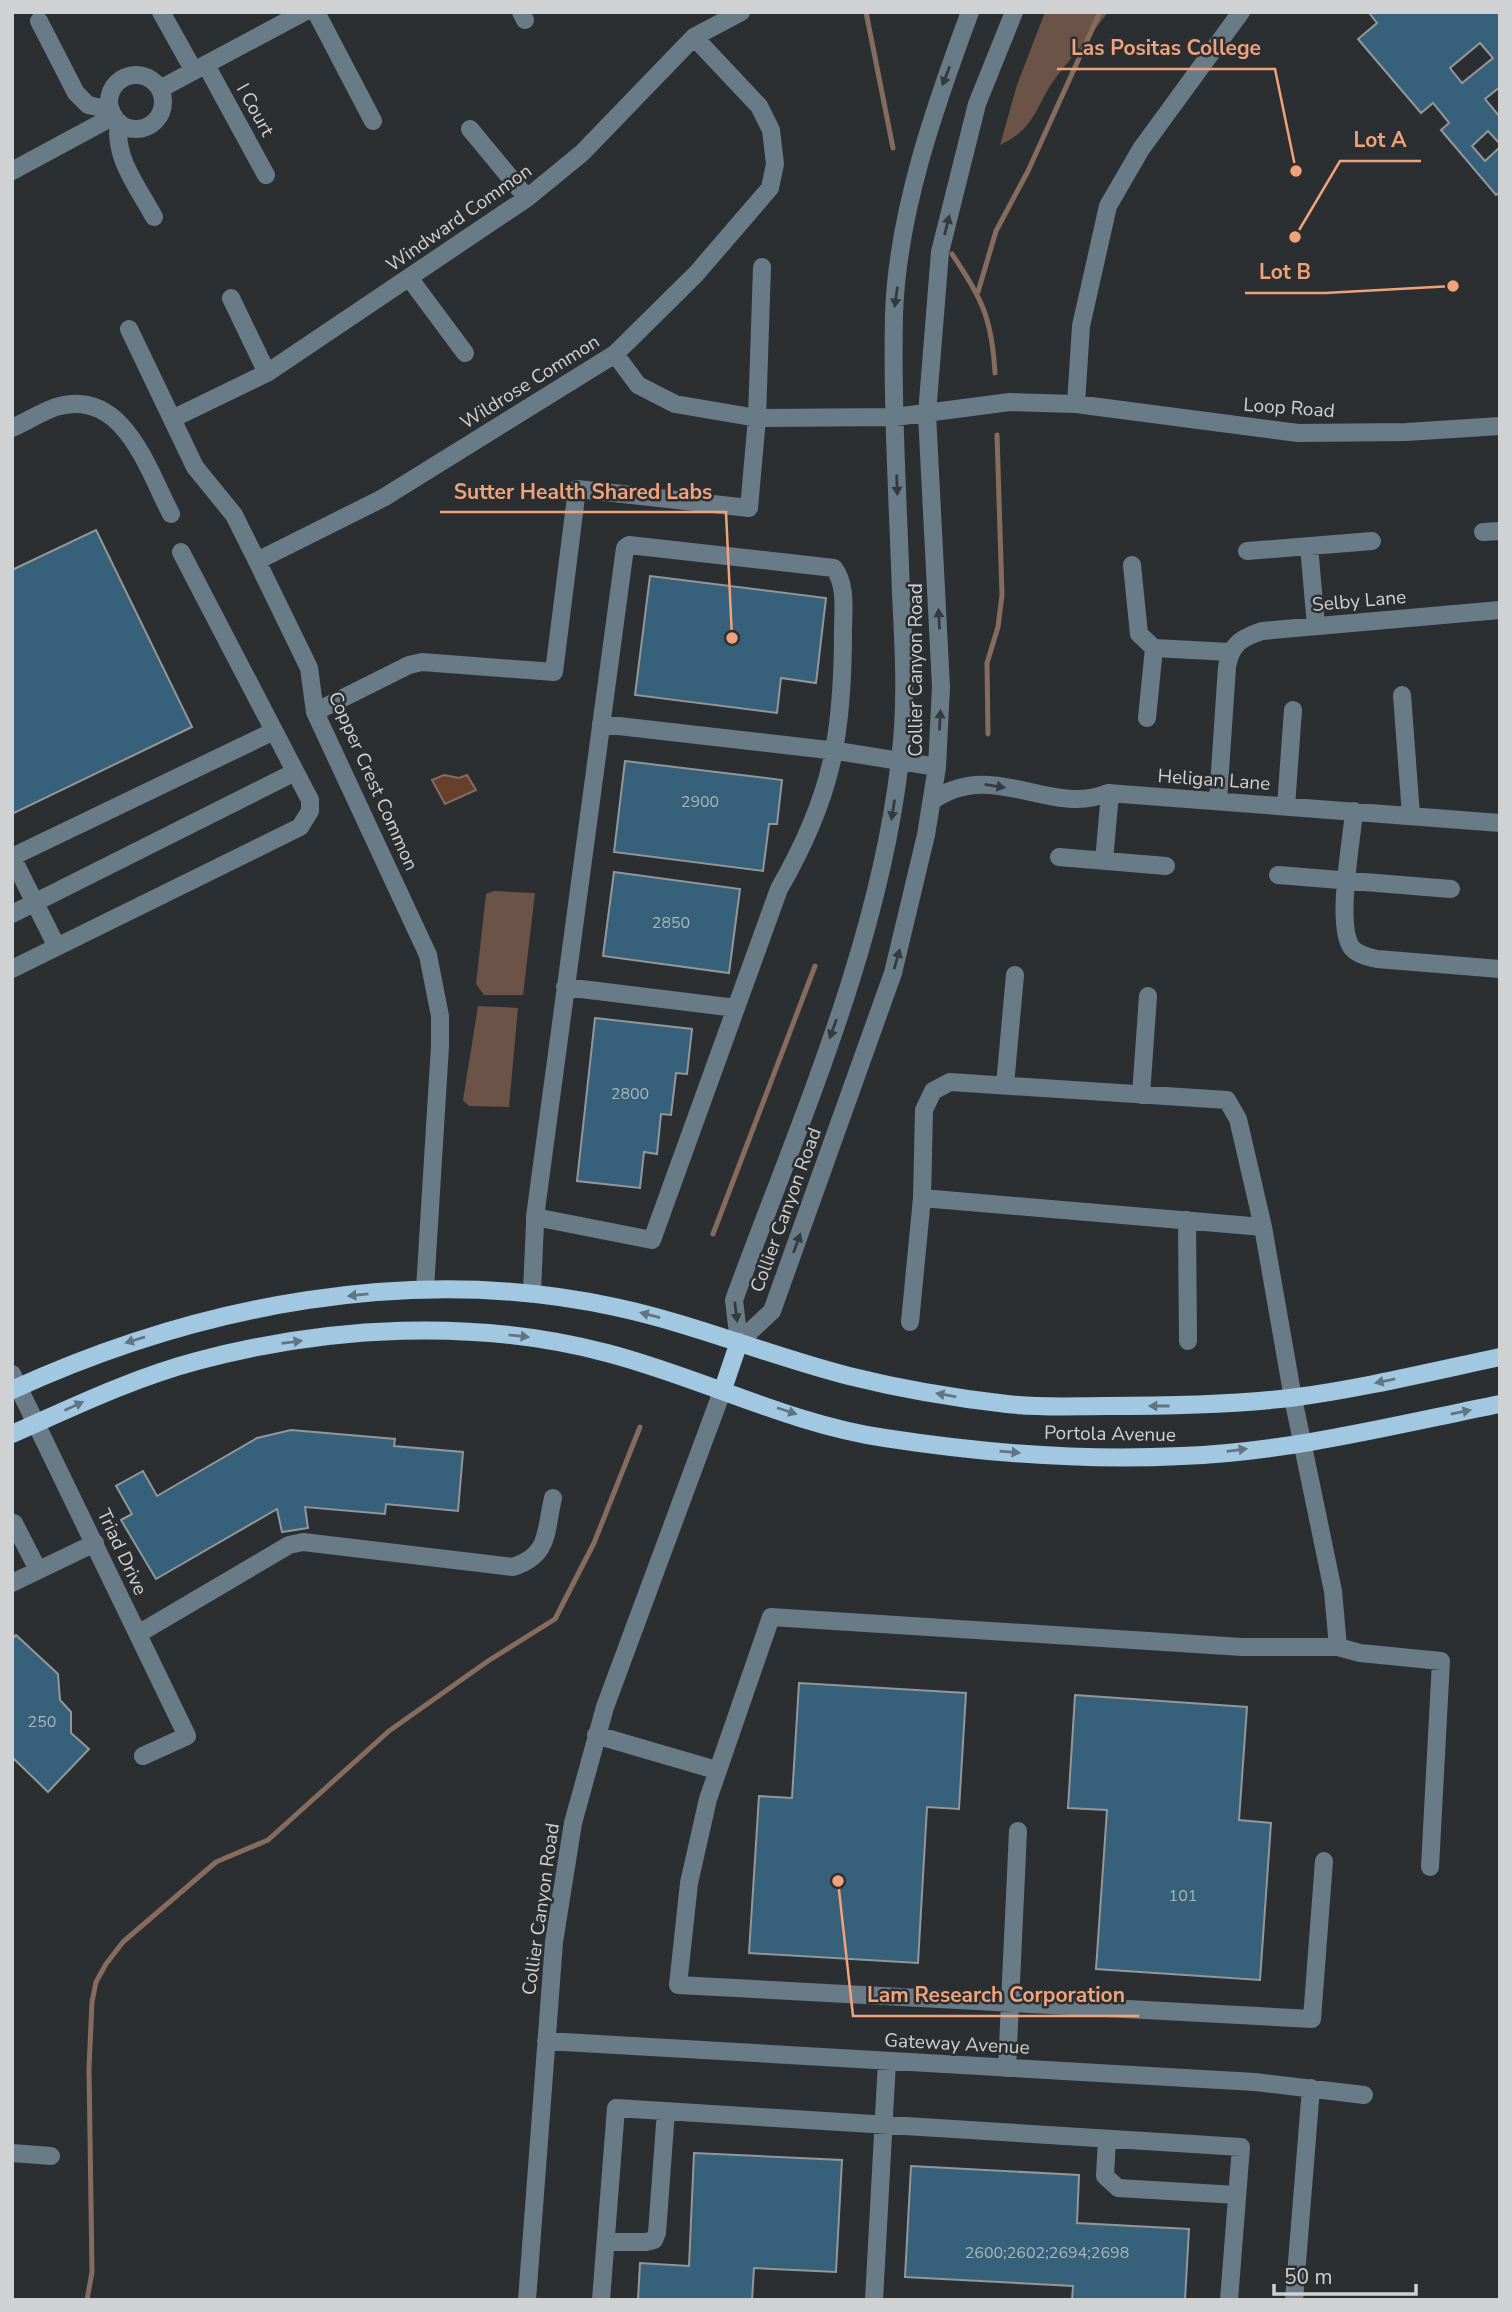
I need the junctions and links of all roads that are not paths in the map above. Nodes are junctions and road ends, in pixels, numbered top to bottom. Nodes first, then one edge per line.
1 (162, 12) edge
2 (741, 12) edge
3 (970, 12) edge
4 (1014, 12) edge
5 (1241, 12) edge
6 (304, 13) edge
7 (38, 21) dead end
8 (694, 37) junction
9 (200, 68) junction
10 (160, 89) junction
11 (114, 116) junction
12 (373, 121) dead end
13 (470, 129) dead end
14 (12, 171) edge
15 (266, 175) dead end
16 (527, 198) junction
17 (154, 216) dead end
18 (762, 267) dead end
19 (410, 279) junction
20 (231, 298) dead end
21 (129, 329) dead end
22 (465, 353) dead end
23 (615, 354) junction
24 (267, 373) junction
25 (1076, 404) junction
26 (927, 414) junction
27 (895, 417) junction
28 (757, 418) junction
29 (172, 419) junction
30 (1500, 426) edge
31 (12, 428) edge
32 (171, 514) dead end
33 (1372, 541) dead end
34 (1309, 546) junction
35 (1247, 551) dead end
36 (181, 552) dead end
37 (257, 561) junction
38 (1132, 565) dead end
39 (1500, 610) edge
40 (1316, 626) junction
41 (1154, 648) junction
42 (1230, 652) junction
43 (1402, 695) dead end
44 (1293, 710) dead end
45 (315, 712) junction
46 (1147, 718) dead end
47 (601, 723) junction
48 (274, 731) junction
49 (836, 751) junction
50 (900, 761) junction
51 (937, 767) junction
52 (295, 772) junction
53 (1109, 793) junction
54 (932, 801) junction
55 (1218, 801) junction
56 (1286, 806) junction
57 (1354, 811) junction
58 (1411, 816) junction
59 (1500, 823) edge
60 (1059, 857) dead end
61 (1104, 861) junction
62 (1166, 866) dead end
63 (1278, 875) dead end
64 (1348, 881) junction
65 (1451, 888) dead end
66 (35, 903) junction
67 (12, 914) edge
68 (57, 947) junction
69 (12, 969) edge
70 (1500, 969) edge
71 (1015, 975) dead end
72 (565, 987) junction
73 (1148, 996) dead end
74 (736, 1008) junction
75 (1005, 1086) junction
76 (1141, 1095) junction
77 (922, 1198) junction
78 (535, 1217) junction
79 (1187, 1220) junction
80 (1263, 1227) junction
81 (425, 1289) junction
82 (532, 1292) junction
83 (911, 1322) dead end
84 (1188, 1340) dead end
85 (739, 1342) junction
86 (1500, 1357) edge
87 (14, 1384) edge
88 (723, 1389) junction
89 (1293, 1398) junction
90 (1500, 1404) edge
91 (37, 1423) junction
92 (12, 1434) edge
93 (1303, 1443) junction
94 (552, 1498) dead end
95 (14, 1523) dead end
96 (95, 1543) junction
97 (38, 1570) junction
98 (12, 1583) edge
99 (138, 1634) junction
100 (1338, 1647) junction
101 (596, 1735) junction
102 (144, 1756) dead end
103 (716, 1770) junction
104 (1018, 1831) dead end
105 (1324, 1861) dead end
106 (1430, 1867) dead end
107 (1010, 2001) junction
108 (546, 2041) junction
109 (887, 2061) junction
110 (1007, 2068) junction
111 (1311, 2088) junction
112 (1364, 2095) dead end
113 (666, 2111) junction
114 (884, 2124) junction
115 (1107, 2138) junction
116 (12, 2153) edge
117 (51, 2156) dead end
118 (1237, 2195) junction
119 (606, 2242) junction
120 (527, 2300) edge
121 (601, 2300) edge
122 (874, 2300) edge
123 (1229, 2300) edge
124 (1294, 2300) edge

1 - 9 street, I Court
2 - 8 street, Windward Common
3 -> 27 street, Collier Canyon Road
26 -> 4 street, Collier Canyon Road
5 - 25 street
6 - 9 street
6 - 12 street
7 - 11 street
8 - 16 street, Windward Common
8 - 23 street, Wildrose Common
9 - 10 street
9 - 15 street, I Court
10 - 11 street
10 - 11 street
11 - 14 street
11 - 17 street
13 - 16 street
16 - 19 street, Windward Common
18 - 28 street
19 - 22 street
19 - 24 street, Windward Common
20 - 24 street
21 - 29 street, Copper Crest Common
23 - 28 street, Loop Road
23 - 37 street, Wildrose Common
24 - 29 street, Windward Common
25 - 26 street, Loop Road
25 - 30 street, Loop Road
26 - 27 street, Loop Road
51 -> 26 street, Collier Canyon Road
27 - 28 street, Loop Road
27 -> 50 street, Collier Canyon Road
28 - 45 street
29 - 37 street, Copper Crest Common
31 - 32 street
33 - 34 street
34 - 35 street
34 - 40 street
36 - 48 street
37 - 45 street, Copper Crest Common
38 - 41 street
39 - 40 street, Selby Lane
40 - 42 street, Selby Lane
41 - 42 street
41 - 46 street
42 - 55 street
43 - 58 street
44 - 56 street
45 - 81 street, Copper Crest Common
47 - 49 street
47 - 49 street
47 - 72 street
48 - 52 street
48 - 66 street
49 - 50 street
49 - 74 street
50 - 51 street
50 -> 85 street, Collier Canyon Road
51 - 54 street, Collier Canyon Road
52 - 66 street
52 - 68 street
54 -> 53 street, Heligan Lane
53 - 55 street, Heligan Lane
53 - 61 street
85 -> 54 street, Collier Canyon Road
55 - 56 street, Heligan Lane
56 - 57 street, Heligan Lane
57 - 58 street, Heligan Lane
57 - 64 street
58 - 59 street, Heligan Lane
60 - 61 street
61 - 62 street
63 - 64 street
64 - 65 street
64 - 70 street
66 - 67 street
66 - 68 street
68 - 69 street
71 - 75 street
72 - 74 street
72 - 78 street
73 - 76 street
74 - 78 street
75 - 76 street
75 - 77 street
76 - 80 street
77 - 79 street
77 - 83 street
78 - 82 street
79 - 80 street
79 - 84 street
80 - 89 street
81 - 82 main road, Portola Avenue
81 -> 87 main road, Portola Avenue
85 -> 82 main road, Portola Avenue
85 - 88 main road, Collier Canyon Road
89 -> 85 main road, Portola Avenue
86 -> 89 main road, Portola Avenue
87 - 91 street, Triad Drive
91 -> 88 main road, Portola Avenue
88 -> 93 main road, Portola Avenue
88 - 101 street, Collier Canyon Road
89 - 93 street
93 -> 90 main road, Portola Avenue
91 - 92 main road, Portola Avenue
91 - 96 street, Triad Drive
93 - 100 street
94 - 99 street
95 - 97 street
96 - 97 street
96 - 99 street, Triad Drive
97 - 98 street
99 - 102 street, Triad Drive
100 - 103 street
100 - 106 street
101 - 103 street
101 - 108 street, Collier Canyon Road
103 - 107 street
104 - 107 street
105 - 107 street
107 - 110 street
108 - 109 street, Gateway Avenue
108 - 120 street, Collier Canyon Road
109 - 110 street, Gateway Avenue
109 - 114 street
110 - 111 street, Gateway Avenue
111 - 112 street, Gateway Avenue
111 - 124 street
113 - 114 street
113 - 119 street
113 - 119 street
114 - 115 street
114 - 122 street
115 - 118 street
115 - 118 street
116 - 117 street
118 - 123 street
119 - 121 street

